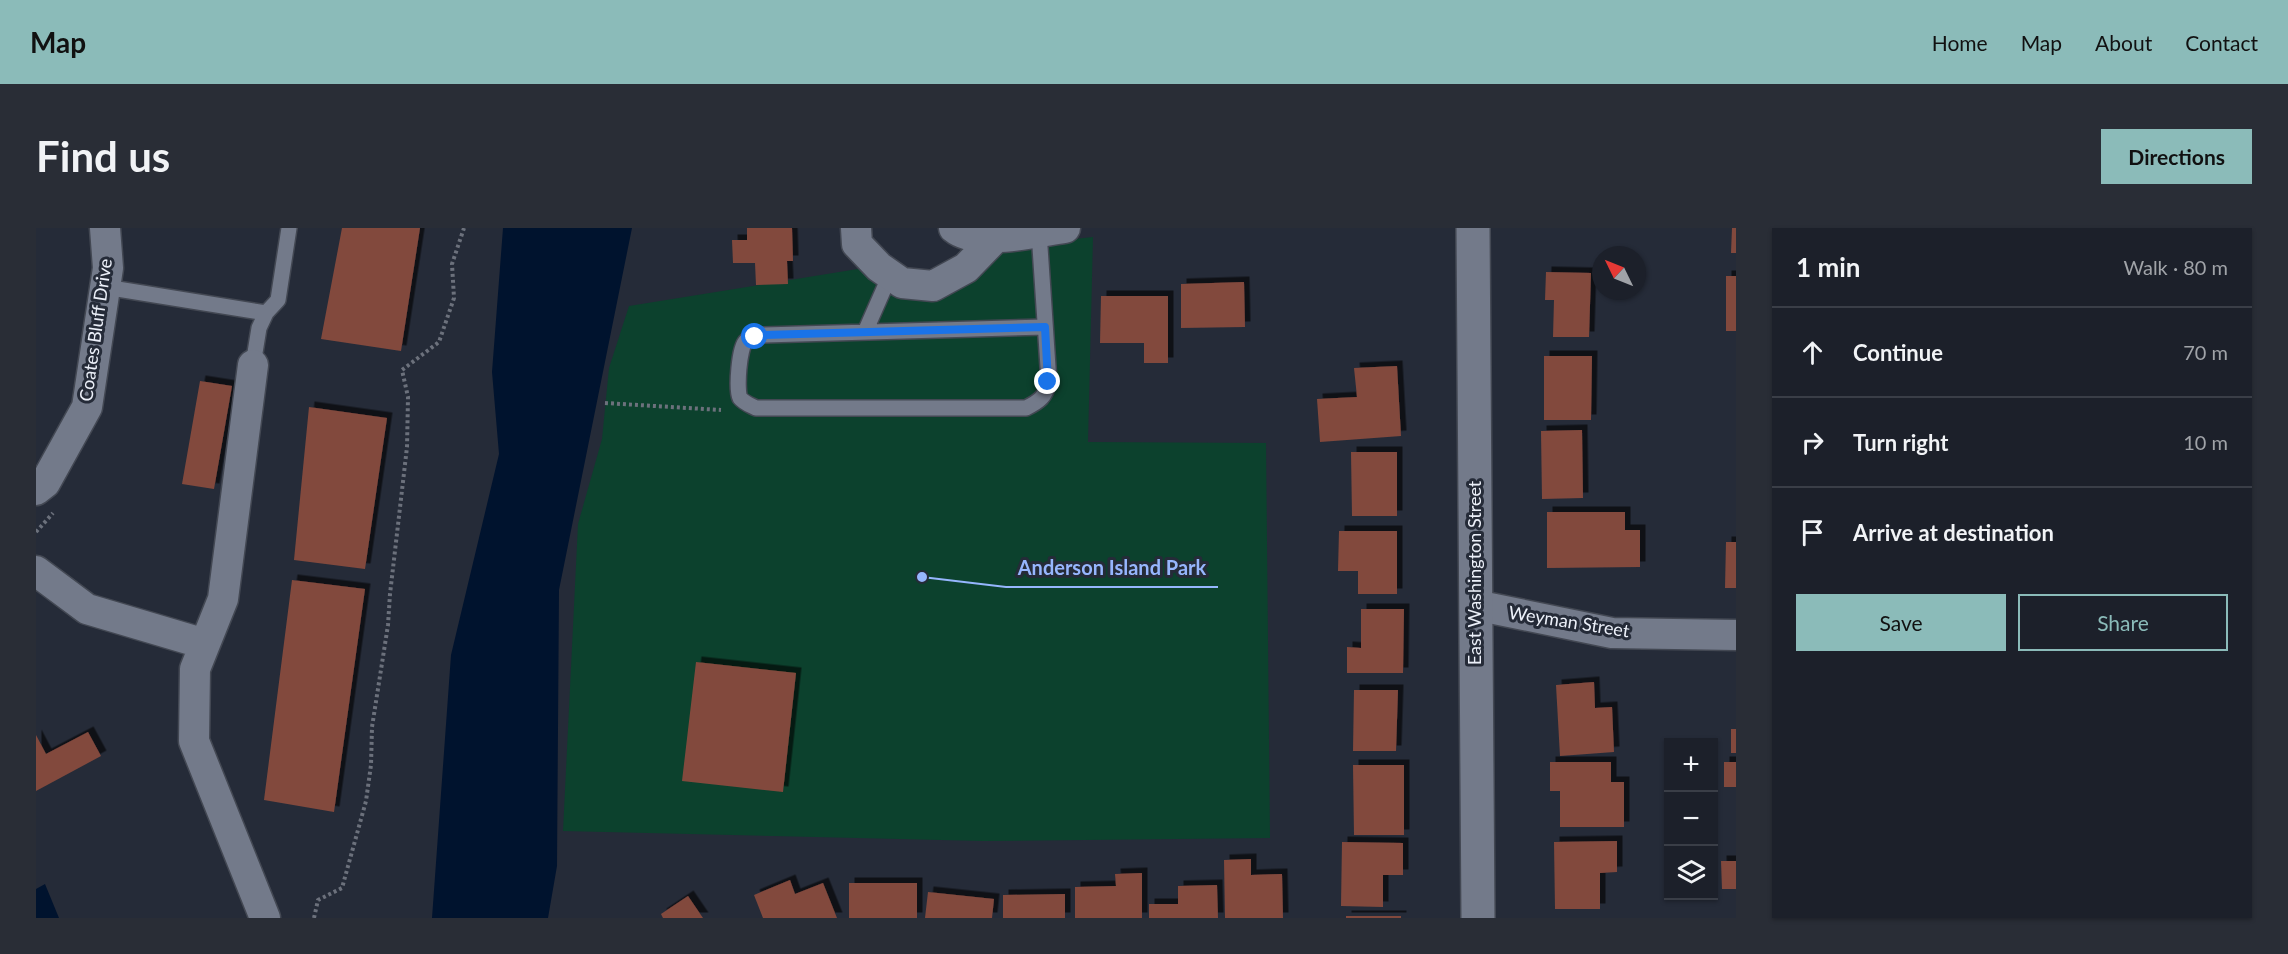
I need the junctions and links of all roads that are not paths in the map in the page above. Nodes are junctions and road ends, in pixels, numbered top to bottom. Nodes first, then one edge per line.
1 (105, 228) edge
2 (289, 228) edge
3 (856, 228) edge
4 (954, 228) edge
5 (1473, 228) edge
6 (1052, 230) edge
7 (997, 236) junction
8 (890, 275) junction
9 (105, 287) junction
10 (266, 313) junction
11 (1045, 327) junction
12 (866, 332) junction
13 (253, 365) joint
14 (36, 490) edge
15 (36, 571) edge
16 (1475, 605) junction
17 (1736, 635) edge
18 (205, 645) junction
19 (265, 918) edge
20 (1478, 918) edge

1 - 9 street, Coates Bluff Drive
2 - 10 lane
3 - 8 street
4 - 7 street
5 - 16 street, East Washington Street
6 - 7 street
6 - 11 lane
7 - 8 street
8 - 12 lane
9 - 10 lane
9 - 14 street, Coates Bluff Drive
10 - 13 lane
11 - 12 lane
11 - 12 lane
13 - 18 street
15 - 18 street
16 - 17 street, Weyman Street
16 - 20 street, East Washington Street
18 - 19 street

